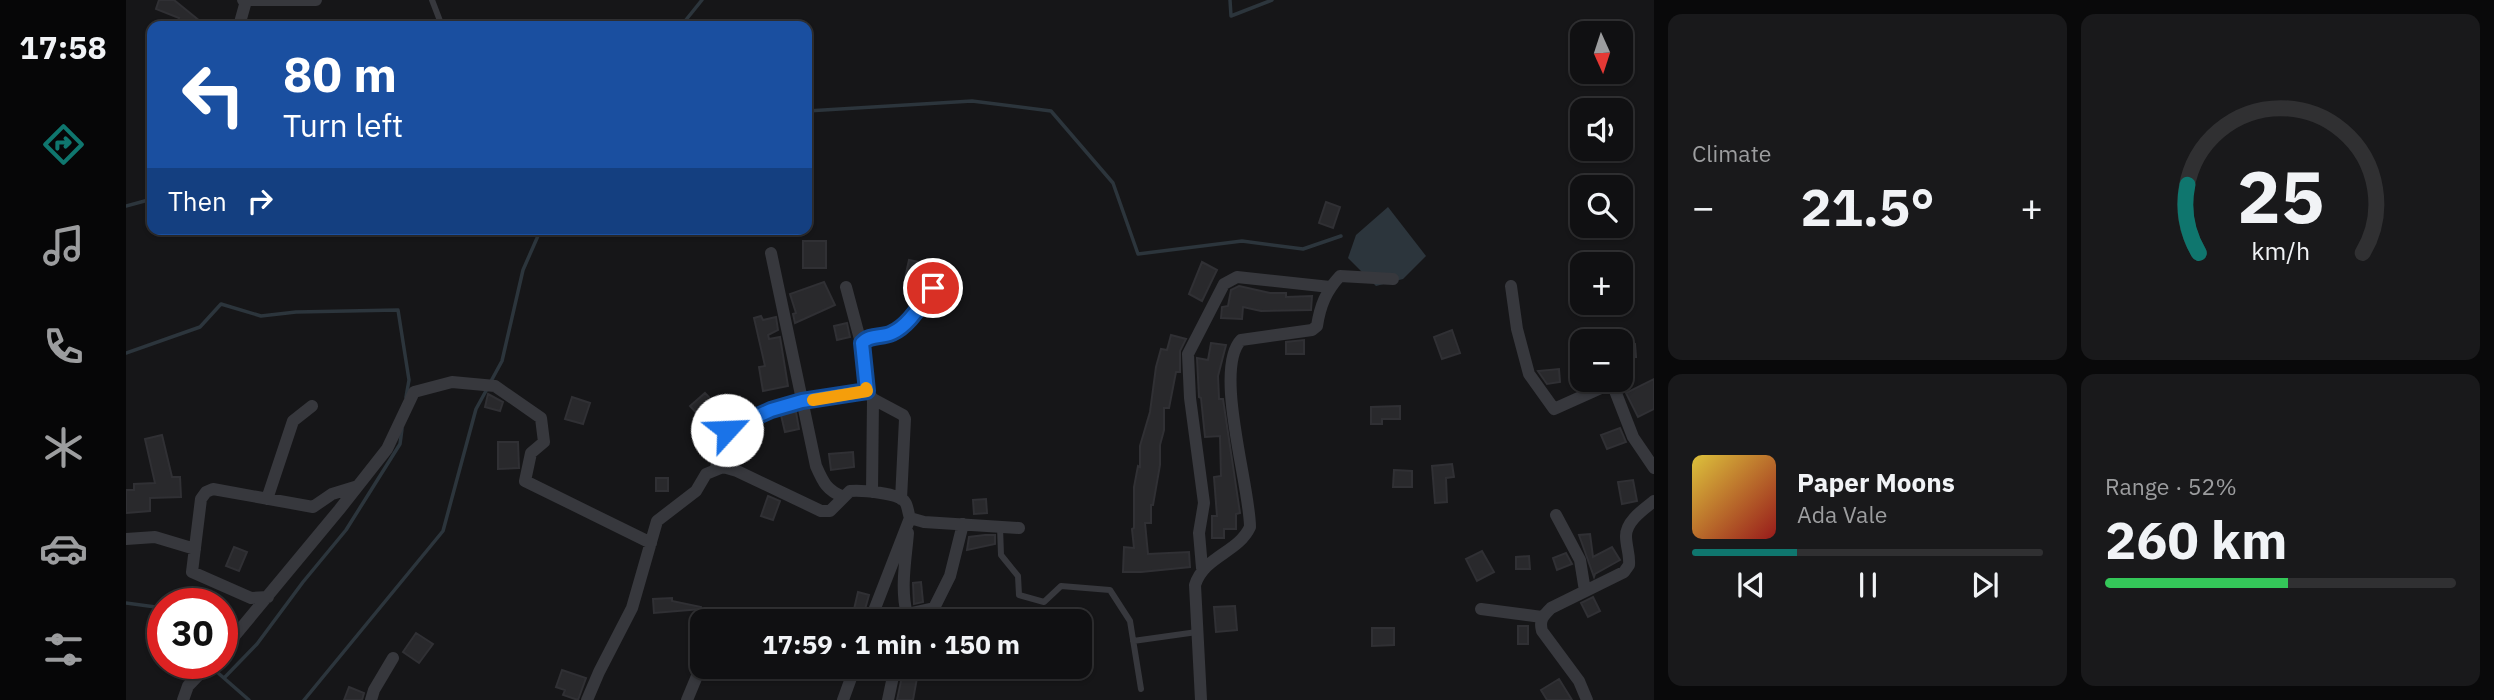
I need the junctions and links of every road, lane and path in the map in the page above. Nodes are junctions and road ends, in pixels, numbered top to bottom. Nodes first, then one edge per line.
1 (245, 0) edge
2 (316, 0) edge
3 (432, 0) edge
4 (240, 21) edge
5 (440, 21) edge
6 (771, 253) dead end
7 (1393, 279) dead end
8 (1511, 286) dead end
9 (846, 287) dead end
10 (1330, 287) junction
11 (933, 288) dead end
12 (862, 343) junction
13 (1590, 392) edge
14 (1616, 392) edge
15 (870, 395) junction
16 (802, 401) junction
17 (312, 406) dead end
18 (716, 468) junction
19 (1654, 468) edge
20 (358, 486) junction
21 (872, 492) junction
22 (844, 497) junction
23 (267, 499) junction
24 (901, 499) junction
25 (1654, 500) edge
26 (1556, 515) dead end
27 (909, 518) junction
28 (962, 524) junction
29 (1000, 527) junction
30 (1019, 528) dead end
31 (126, 539) edge
32 (651, 543) junction
33 (195, 549) junction
34 (1202, 568) junction
35 (1585, 591) junction
36 (268, 597) junction
37 (875, 609) edge
38 (905, 609) edge
39 (931, 609) edge
40 (1480, 609) dead end
41 (1542, 617) junction
42 (238, 632) edge
43 (1197, 632) junction
44 (1133, 641) junction
45 (393, 658) dead end
46 (195, 679) edge
47 (696, 679) edge
48 (851, 679) edge
49 (892, 679) edge
50 (1141, 690) dead end
51 (183, 700) edge
52 (371, 700) edge
53 (587, 700) edge
54 (687, 700) edge
55 (844, 700) edge
56 (888, 700) edge
57 (1201, 700) edge
58 (1587, 700) edge

1 - 2 street
1 - 4 street
3 - 5 lane
6 - 16 street
7 - 10 street
8 - 13 street
9 - 12 street
10 - 34 street
10 - 34 street
11 - 12 street
12 - 15 street
14 - 19 street
15 - 16 street
15 - 21 street
15 - 24 street
16 - 18 street
16 - 22 street
17 - 23 street
18 - 22 street
18 - 32 street
20 - 23 street
20 - 32 street
20 - 36 street
21 - 22 street
21 - 24 street
23 - 33 street
24 - 27 street
25 - 35 street
26 - 35 street
27 - 28 street
27 - 37 street
27 - 38 street
28 - 29 street
28 - 39 street
29 - 30 street
29 - 44 lane
31 - 33 street
32 - 53 street
33 - 36 street
34 - 43 street
35 - 41 street
36 - 42 street
40 - 41 street
41 - 58 street
43 - 44 lane
43 - 57 street
44 - 50 lane
45 - 52 street
46 - 51 street
47 - 54 street
48 - 55 street
49 - 56 street

